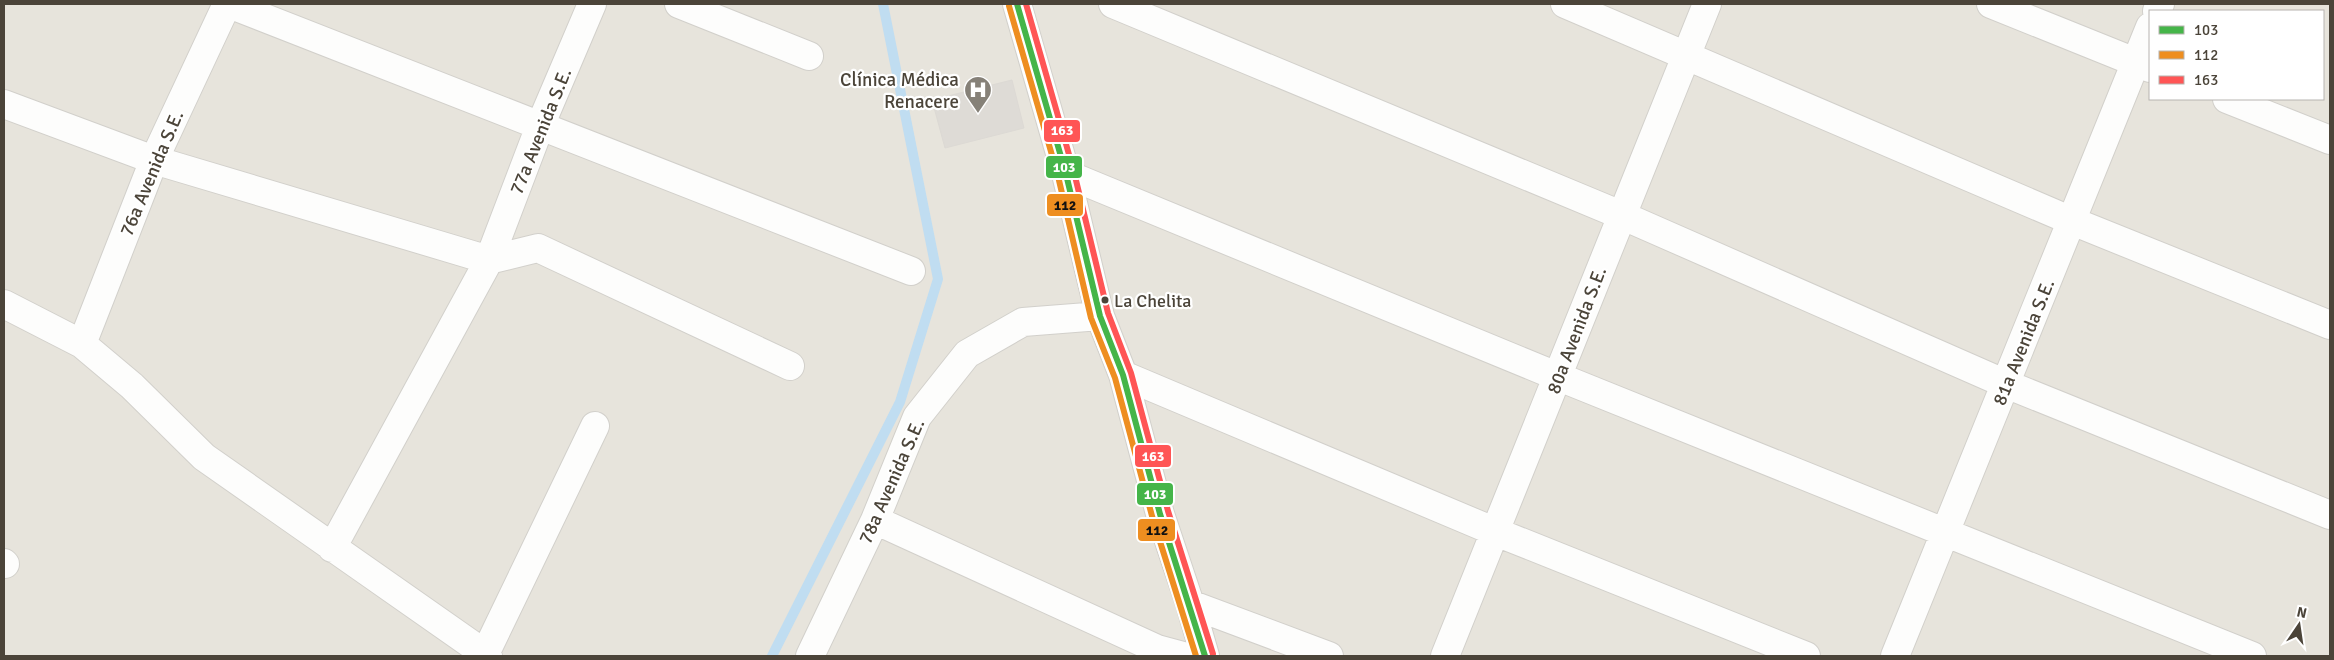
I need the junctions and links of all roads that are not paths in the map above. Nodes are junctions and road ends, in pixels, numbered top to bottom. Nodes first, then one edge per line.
1 (228, 4) edge
2 (592, 4) edge
3 (679, 4) edge
4 (1017, 4) edge
5 (1113, 4) edge
6 (1565, 4) edge
7 (1707, 4) edge
8 (1991, 4) edge
9 (2149, 32) edge
10 (1686, 54) junction
11 (809, 56) dead end
12 (2143, 65) edge
13 (2230, 100) edge
14 (4, 104) edge
15 (540, 126) junction
16 (2330, 140) edge
17 (154, 160) junction
18 (1066, 174) junction
19 (1621, 215) junction
20 (2072, 221) junction
21 (490, 260) junction
22 (911, 271) dead end
23 (4, 304) edge
24 (1100, 316) junction
25 (2330, 325) edge
26 (82, 344) junction
27 (790, 366) dead end
28 (1123, 375) junction
29 (1558, 377) junction
30 (2006, 384) junction
31 (595, 426) dead end
32 (2330, 515) edge
33 (874, 520) junction
34 (1496, 532) junction
35 (1946, 533) junction
36 (332, 548) junction
37 (1190, 604) junction
38 (486, 655) edge
39 (810, 656) edge
40 (1183, 656) edge
41 (1205, 656) edge
42 (1329, 656) edge
43 (1445, 656) edge
44 (1806, 656) edge
45 (1895, 656) edge
46 (2252, 656) edge

1 - 15 street
1 - 17 street, 76a Avenida S.E.
2 - 15 street, 77a Avenida S.E.
3 - 11 street
4 - 18 street
5 - 19 street
6 - 10 street
7 - 10 street, 80a Avenida S.E.
8 - 12 street
9 - 12 street, 81a Avenida S.E.
10 - 19 street, 80a Avenida S.E.
10 - 20 street
12 - 20 street, 81a Avenida S.E.
13 - 16 street
14 - 17 street
15 - 21 street, 77a Avenida S.E.
15 - 22 street
17 - 21 street
17 - 26 street, 76a Avenida S.E.
18 - 24 street
18 - 29 street
19 - 29 street, 80a Avenida S.E.
19 - 30 street
20 - 25 street
20 - 30 street, 81a Avenida S.E.
21 - 27 street
21 - 36 street, 77a Avenida S.E.
23 - 26 street
24 - 28 street
24 - 33 street, 78a Avenida S.E.
26 - 36 street
28 - 34 street
28 - 37 street
29 - 34 street, 80a Avenida S.E.
29 - 35 street
30 - 32 street
30 - 35 street, 81a Avenida S.E.
31 - 38 street
33 - 39 street, 78a Avenida S.E.
33 - 40 street
34 - 43 street, 80a Avenida S.E.
34 - 44 street
35 - 45 street, 81a Avenida S.E.
35 - 46 street
36 - 38 street
37 - 41 street
37 - 42 street

